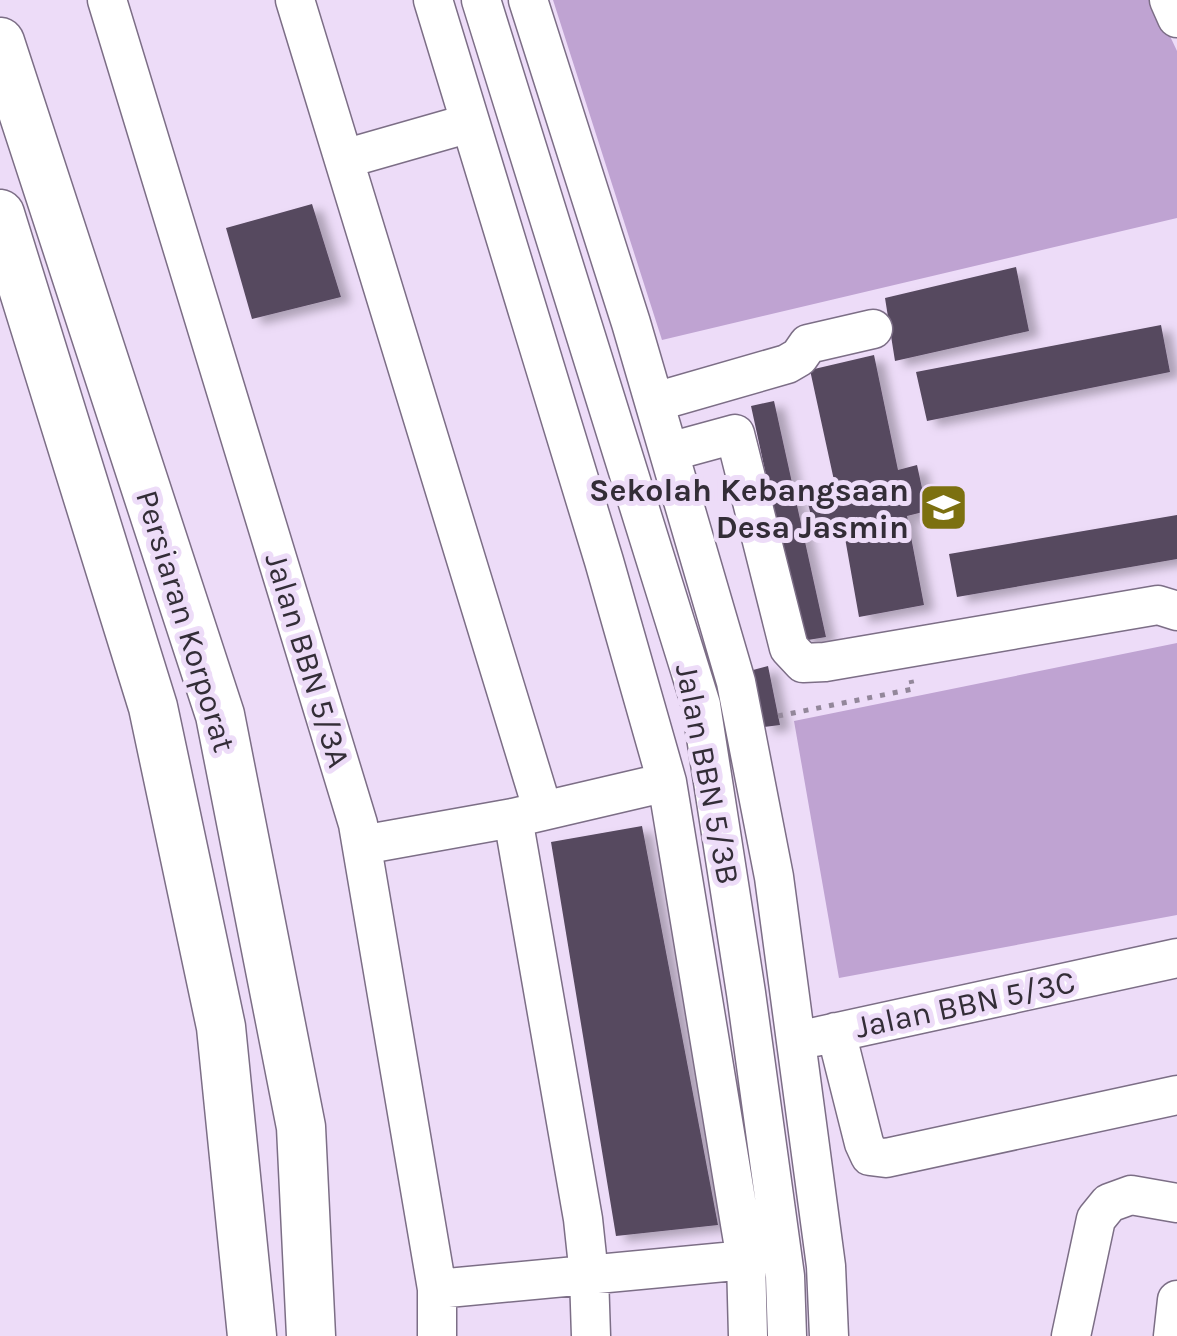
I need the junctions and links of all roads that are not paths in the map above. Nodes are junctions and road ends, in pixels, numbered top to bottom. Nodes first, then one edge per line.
1 (108, 0) edge
2 (295, 0) edge
3 (433, 0) edge
4 (481, 0) edge
5 (528, 0) edge
6 (1168, 0) edge
7 (1177, 18) edge
8 (0, 42) edge
9 (470, 123) junction
10 (344, 159) junction
11 (0, 214) edge
12 (872, 329) dead end
13 (722, 382) junction
14 (655, 402) junction
15 (735, 434) junction
16 (670, 452) junction
17 (1177, 611) edge
18 (668, 782) junction
19 (528, 815) junction
20 (362, 845) junction
21 (1175, 968) edge
22 (836, 1032) junction
23 (796, 1040) junction
24 (753, 1046) junction
25 (1177, 1096) edge
26 (1177, 1203) edge
27 (746, 1260) junction
28 (590, 1275) junction
29 (437, 1289) junction
30 (1177, 1300) edge
31 (252, 1336) edge
32 (311, 1336) edge
33 (437, 1336) edge
34 (591, 1336) edge
35 (748, 1336) edge
36 (787, 1336) edge
37 (828, 1336) edge
38 (1070, 1336) edge
39 (1173, 1336) edge

1 - 20 street, Jalan BBN 5/3A
2 - 10 street
3 - 9 street, Jalan BBN 5/3B
4 - 24 street, Jalan BBN 5/3B
5 - 14 street, Jalan BBN 5/3B
6 - 7 street
8 - 32 main road, Persiaran Korporat
9 - 10 street
9 - 18 street, Jalan BBN 5/3B
10 - 19 street
11 - 31 main road, Persiaran Korporat
12 - 13 street
13 - 14 street
13 - 15 street
14 - 16 street, Jalan BBN 5/3B
15 - 16 street
15 - 17 street
16 - 23 street, Jalan BBN 5/3B
18 - 19 street
18 - 27 street, Jalan BBN 5/3B
19 - 20 street
19 - 28 street
20 - 29 street, Jalan BBN 5/3A
21 - 22 street, Jalan BBN 5/3C
22 - 23 street, Jalan BBN 5/3C
22 - 25 street
23 - 24 street, Jalan BBN 5/3C
23 - 37 street, Jalan BBN 5/3B
24 - 36 street, Jalan BBN 5/3B
26 - 38 street
27 - 28 street
27 - 35 street, Jalan BBN 5/3B
28 - 29 street
28 - 34 street
29 - 33 street, Jalan BBN 5/3A
30 - 39 street

